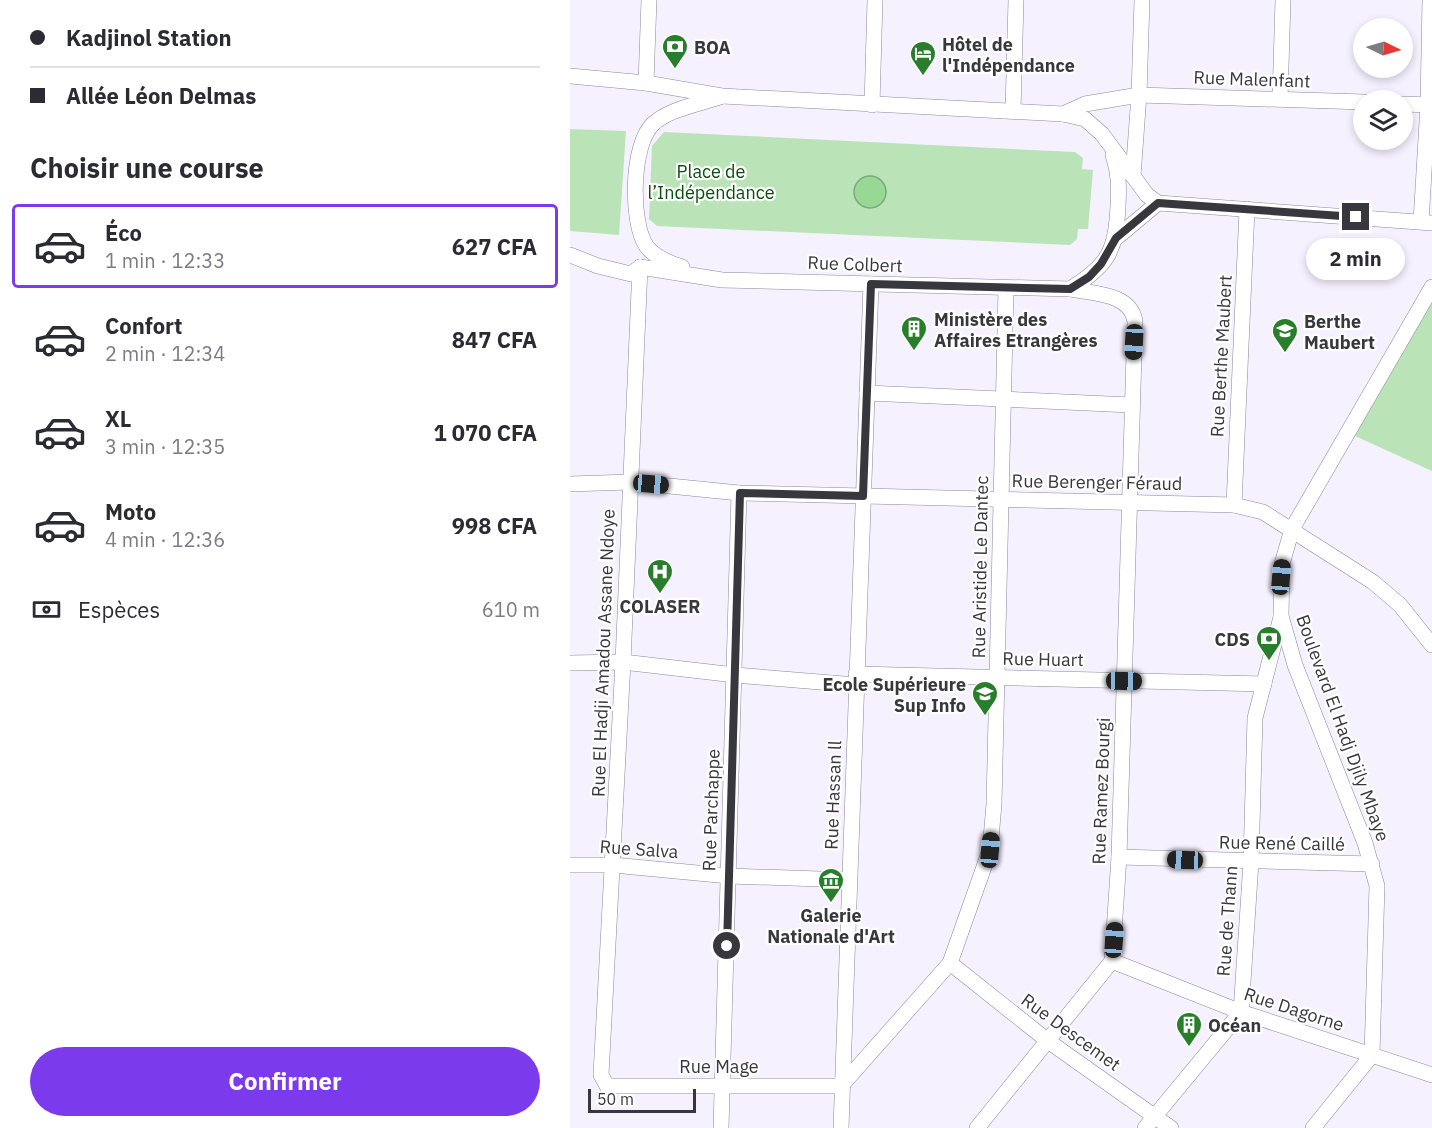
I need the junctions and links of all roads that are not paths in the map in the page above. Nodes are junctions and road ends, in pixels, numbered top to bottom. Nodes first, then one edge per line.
1 (649, 0) edge
2 (875, 0) edge
3 (1016, 0) edge
4 (1142, 0) edge
5 (1283, 0) edge
6 (1430, 0) edge
7 (570, 76) edge
8 (646, 83) junction
9 (1140, 95) junction
10 (722, 96) junction
11 (1280, 99) junction
12 (1353, 102) edge
13 (1413, 104) edge
14 (872, 105) junction
15 (1430, 105) edge
16 (1013, 111) junction
17 (1063, 114) junction
18 (1110, 147) junction
19 (1133, 176) junction
20 (1158, 203) junction
21 (1247, 209) junction
22 (1427, 222) edge
23 (1116, 238) junction
24 (570, 255) edge
25 (570, 266) edge
26 (598, 266) junction
27 (640, 267) junction
28 (722, 280) junction
29 (871, 284) junction
30 (1432, 287) edge
31 (1006, 288) junction
32 (1070, 289) junction
33 (867, 393) junction
34 (1004, 398) junction
35 (1131, 405) junction
36 (630, 482) junction
37 (570, 484) edge
38 (740, 493) junction
39 (863, 496) junction
40 (1001, 499) junction
41 (1128, 502) junction
42 (1234, 506) junction
43 (1293, 529) junction
44 (1281, 616) junction
45 (1432, 645) edge
46 (623, 662) junction
47 (570, 663) edge
48 (735, 675) junction
49 (997, 678) junction
50 (856, 679) junction
51 (1124, 681) junction
52 (1264, 684) junction
53 (1119, 857) junction
54 (1251, 862) junction
55 (1372, 864) junction
56 (570, 865) edge
57 (613, 865) junction
58 (729, 876) junction
59 (849, 880) junction
60 (1112, 961) junction
61 (950, 963) junction
62 (1241, 1012) junction
63 (1048, 1041) junction
64 (1372, 1055) junction
65 (1432, 1075) edge
66 (602, 1077) joint
67 (722, 1086) junction
68 (841, 1086) junction
69 (1150, 1122) edge
70 (721, 1128) edge
71 (841, 1128) edge
72 (977, 1128) edge
73 (1172, 1128) edge
74 (1313, 1128) edge

1 - 8 street
2 - 14 street
3 - 16 street
4 - 9 street
5 - 11 street
6 - 15 street
7 - 8 street
8 - 10 street
9 - 11 street, Rue Malenfant
9 - 17 street, Rue Malenfant
9 - 19 street
10 - 14 street
10 - 28 street
11 - 12 street, Rue Malenfant
13 - 15 street
14 - 16 street
15 - 22 street
16 - 17 street
17 - 18 street
18 - 19 street
18 - 23 street
19 - 20 street
20 - 21 street
20 - 23 street
21 - 22 street
21 - 42 street, Rue Berthe Maubert
23 - 32 street
24 - 26 street
25 - 26 street
26 - 27 street, Rue Colbert
27 - 28 street, Rue Colbert
27 - 36 street, Rue El Hadji Amadou Assane Ndoye
28 - 29 street, Rue Colbert
29 - 31 street, Rue Colbert
29 - 33 street, Rue Hassan ll
30 - 43 street, Boulevard El Hadj Djily Mbaye
31 - 32 street, Rue Colbert
31 - 34 street, Rue Aristide Le Dantec
32 - 35 street, Rue Colbert
33 - 34 street
33 - 39 street, Rue Hassan ll
34 - 35 street
34 - 40 street, Rue Aristide Le Dantec
35 - 41 street, Rue Ramez Bourgi
36 - 37 street, Rue Berenger Féraud
36 - 38 street, Rue Berenger Féraud
36 - 46 street, Rue El Hadji Amadou Assane Ndoye
38 - 39 street, Rue Berenger Féraud
38 - 48 street, Rue Parchappe
39 - 40 street, Rue Berenger Féraud
39 - 50 street, Rue Hassan ll
40 - 41 street, Rue Berenger Féraud
40 - 49 street, Rue Aristide Le Dantec
41 - 42 street, Rue Berenger Féraud
41 - 51 street, Rue Ramez Bourgi
42 - 43 street, Rue Berenger Féraud
43 - 44 street, Boulevard El Hadj Djily Mbaye
43 - 45 street, Rue Berenger Féraud
44 - 52 street, Rue de Thann
44 - 55 street, Boulevard El Hadj Djily Mbaye
46 - 47 street, Rue Huart
46 - 48 street, Rue Huart
46 - 57 street, Rue El Hadji Amadou Assane Ndoye
48 - 50 street, Rue Huart
48 - 58 street, Rue Parchappe
49 - 50 street, Rue Huart
49 - 51 street, Rue Huart
49 - 61 street, Rue Aristide Le Dantec
50 - 59 street, Rue Hassan ll
51 - 52 street, Rue Huart
51 - 53 street, Rue Ramez Bourgi
52 - 54 street, Rue de Thann
53 - 54 street, Rue René Caillé
53 - 60 street, Rue Ramez Bourgi
54 - 55 street, Rue René Caillé
54 - 62 street, Rue de Thann
55 - 64 street, Boulevard El Hadj Djily Mbaye
56 - 57 street, Rue Salva
57 - 58 street, Rue Salva
57 - 66 street, Rue El Hadji Amadou Assane Ndoye
58 - 59 street, Rue Salva
58 - 67 street, Rue Parchappe
59 - 68 street, Rue Hassan ll
60 - 62 street, Rue Dagorne
60 - 63 street
61 - 63 street, Rue Descemet
61 - 68 street, Rue Aristide Le Dantec
62 - 64 street, Rue Dagorne
62 - 69 street
63 - 69 street, Rue Descemet
63 - 72 street
64 - 65 street, Rue Dagorne
64 - 74 street
66 - 67 street, Rue Mage
67 - 68 street, Rue Mage
67 - 70 street, Rue Parchappe
68 - 71 street, Rue Hassan ll
69 - 73 street, Rue Descemet

